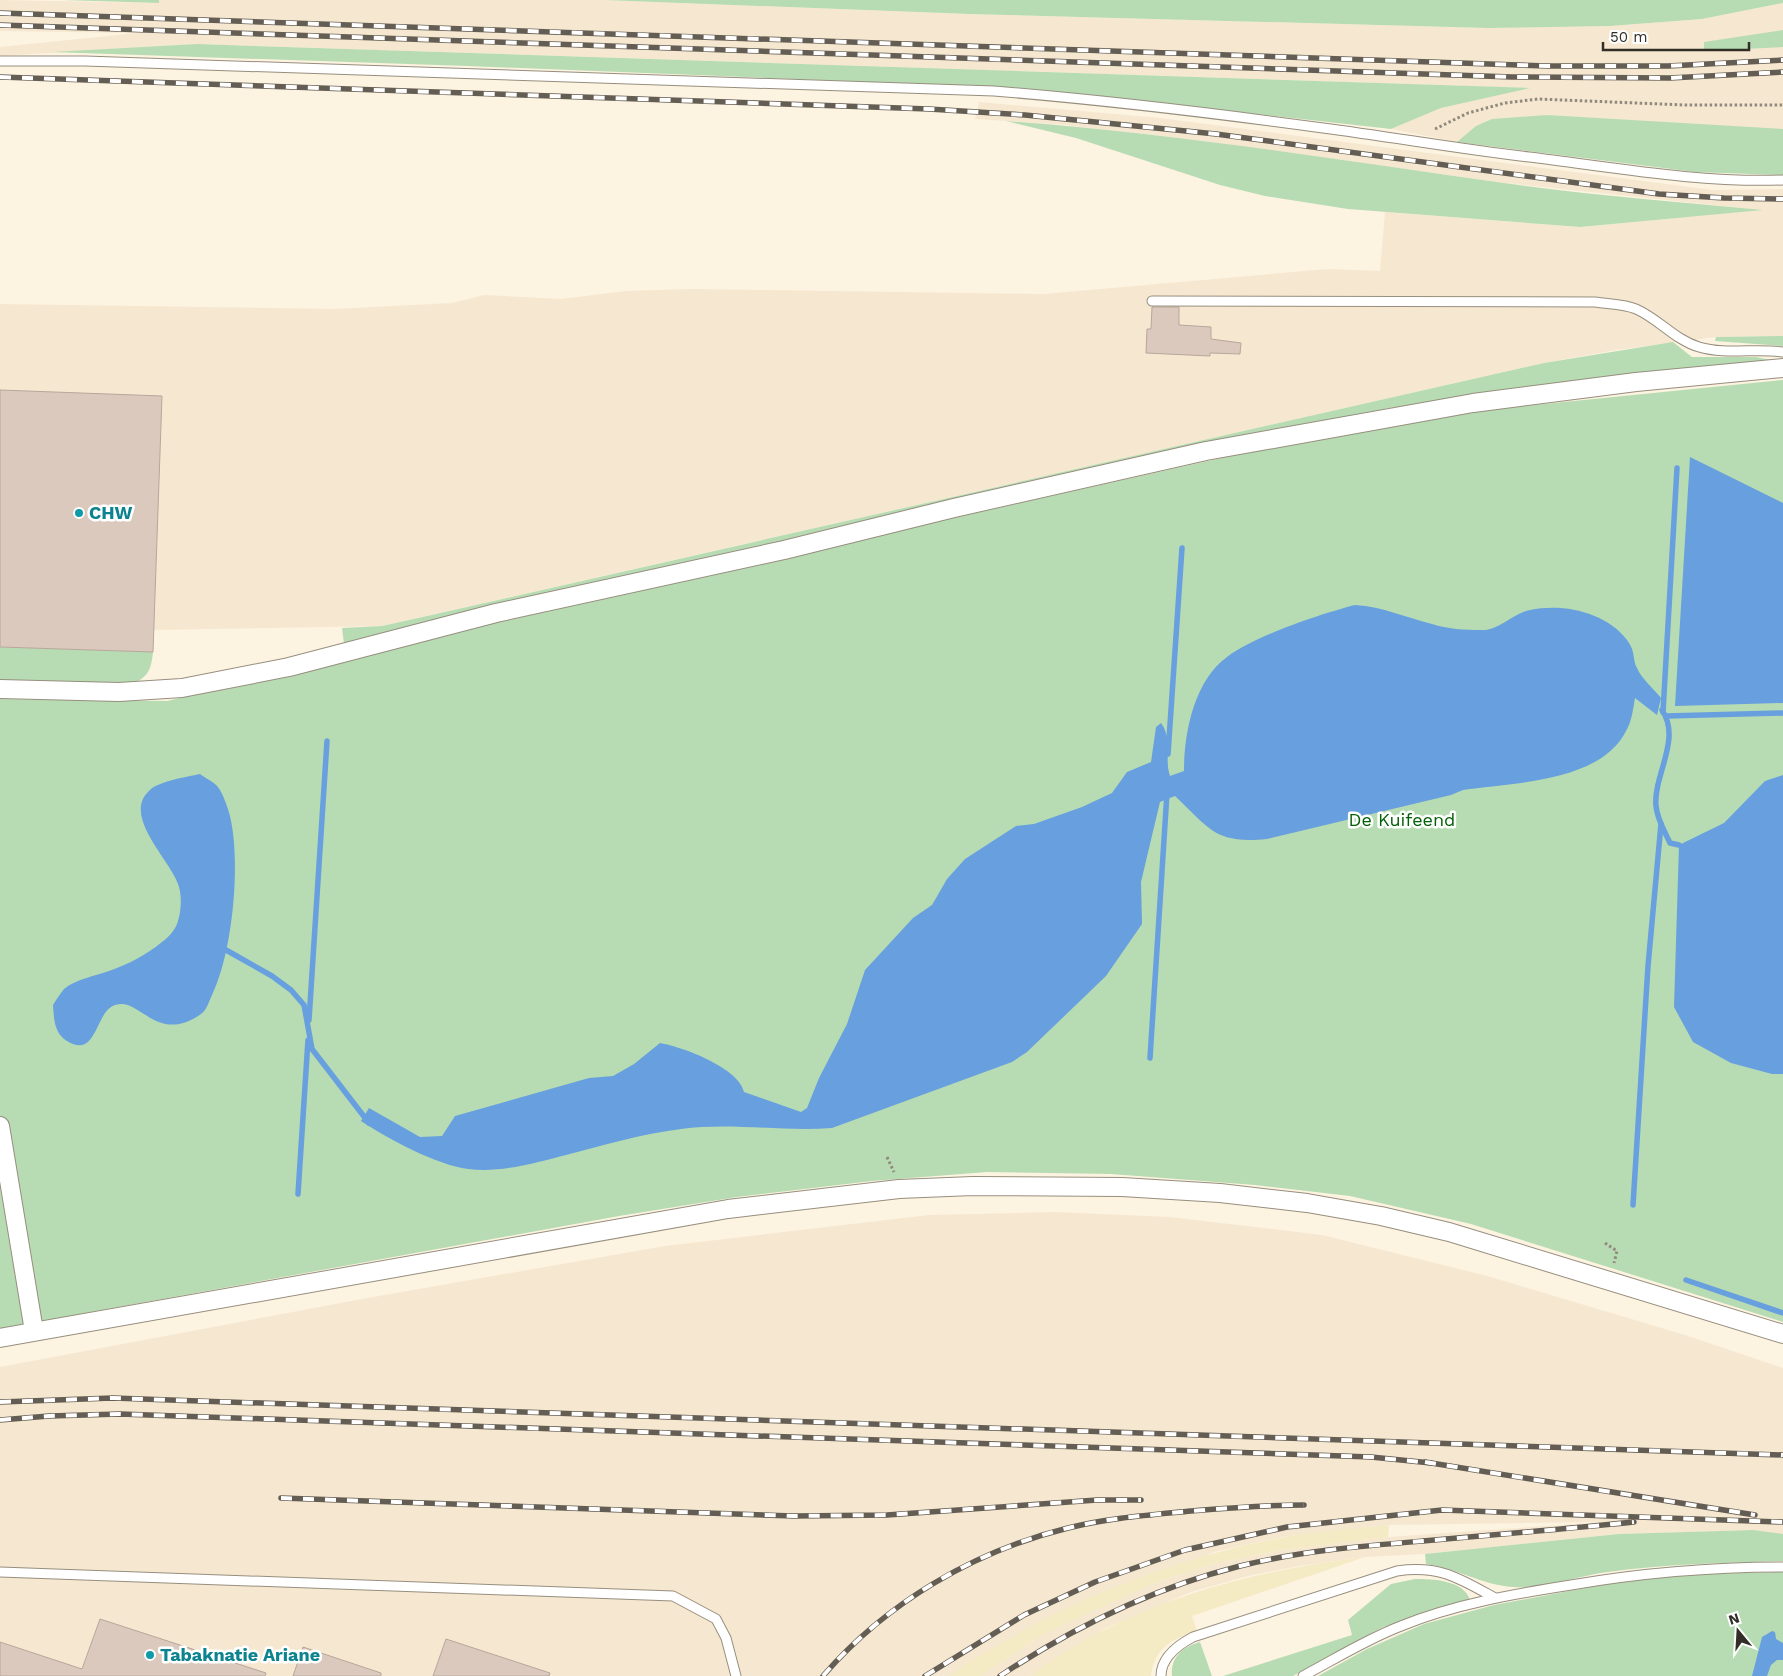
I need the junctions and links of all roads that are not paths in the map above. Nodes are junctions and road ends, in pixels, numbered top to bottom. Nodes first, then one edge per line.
1 (0, 61) edge
2 (1783, 180) edge
3 (1152, 301) dead end
4 (1783, 352) edge
5 (1783, 368) edge
6 (0, 688) edge
7 (0, 1126) edge
8 (34, 1331) junction
9 (1783, 1334) edge
10 (0, 1338) edge
11 (1783, 1567) edge
12 (0, 1572) edge
13 (1496, 1598) junction
14 (736, 1676) edge
15 (1161, 1676) edge
16 (1303, 1676) edge

1 - 2 lane
3 - 4 lane
5 - 6 street
7 - 8 street
8 - 9 street
8 - 10 street
11 - 13 lane
12 - 14 lane
13 - 15 lane
13 - 16 lane

